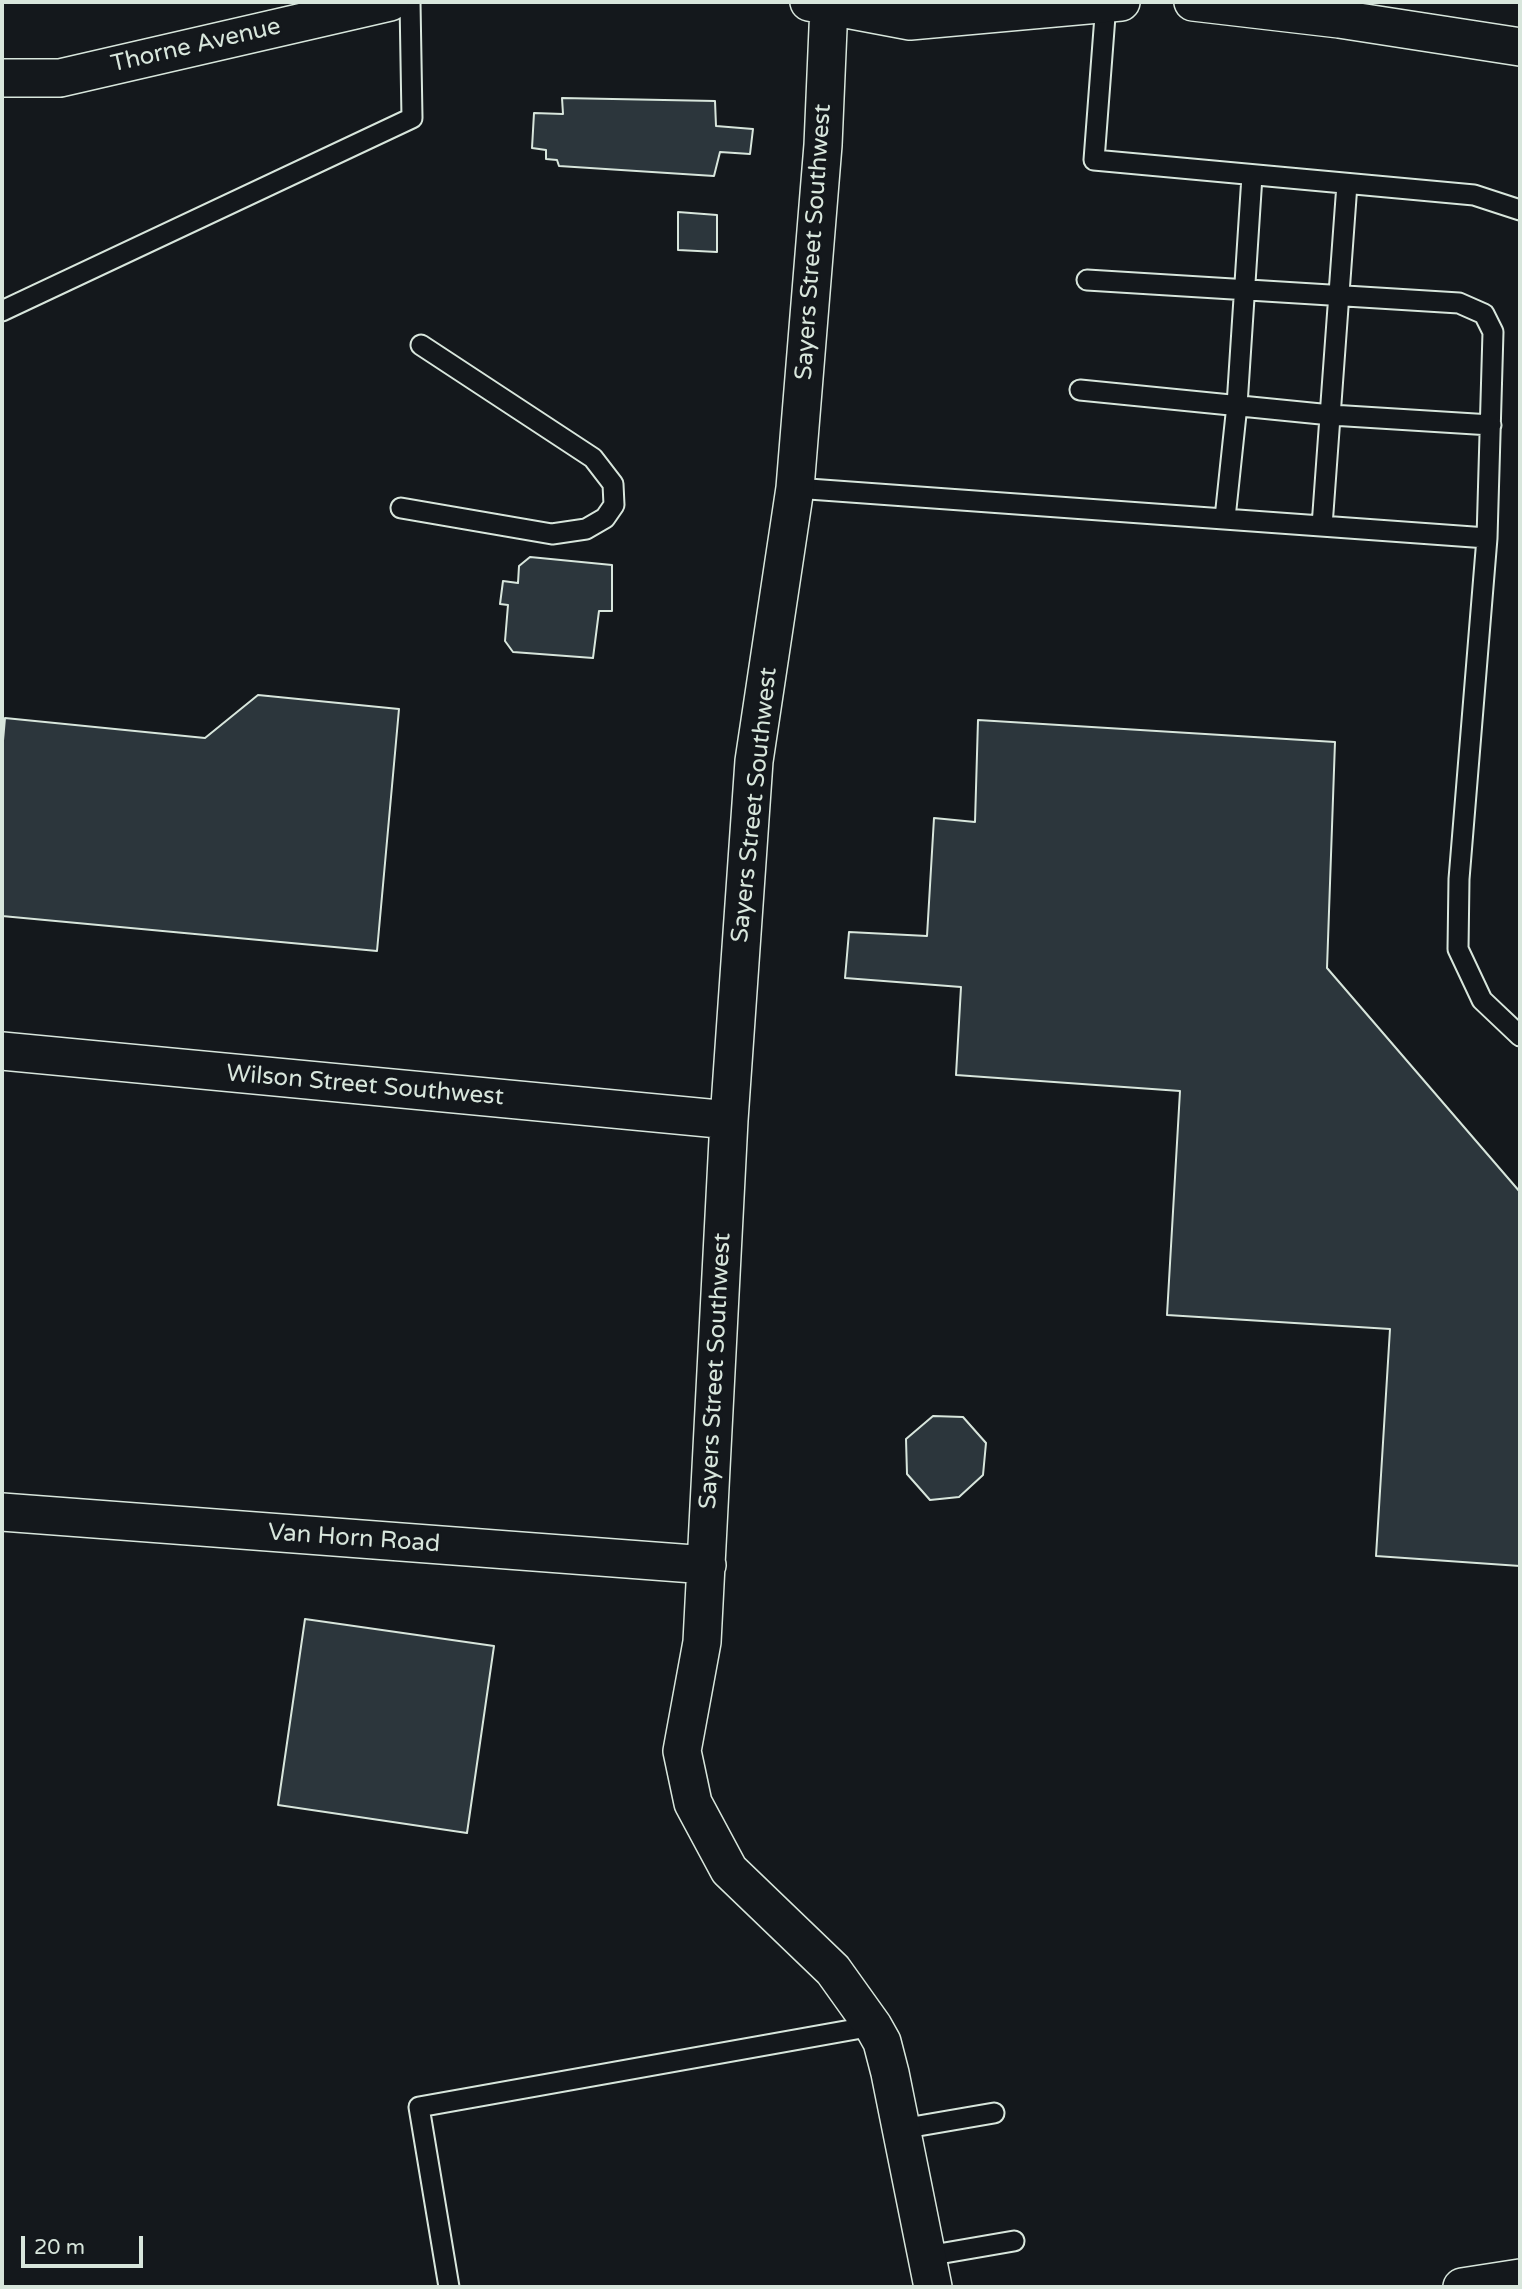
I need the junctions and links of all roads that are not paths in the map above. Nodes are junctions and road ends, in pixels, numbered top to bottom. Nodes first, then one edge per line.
1 (390, 2) edge
2 (410, 2) edge
3 (1114, 2) edge
4 (1193, 2) edge
5 (819, 4) edge
6 (1338, 10) edge
7 (1520, 47) edge
8 (2, 78) edge
9 (1252, 176) junction
10 (1347, 184) junction
11 (1520, 210) edge
12 (1087, 280) dead end
13 (1245, 291) junction
14 (1337, 295) junction
15 (2, 311) edge
16 (421, 345) dead end
17 (1080, 390) dead end
18 (1237, 405) junction
19 (1331, 415) junction
20 (1491, 425) junction
21 (795, 488) junction
22 (401, 508) dead end
23 (1225, 518) junction
24 (1322, 526) junction
25 (1487, 538) junction
26 (1520, 1036) edge
27 (2, 1051) edge
28 (729, 1120) junction
29 (2, 1512) edge
30 (707, 1565) junction
31 (873, 2026) junction
32 (994, 2113) dead end
33 (901, 2129) junction
34 (1014, 2241) dead end
35 (930, 2272) edge
36 (1520, 2278) edge
37 (449, 2287) edge
38 (1462, 2287) edge

1 - 8 street, Thorne Avenue
2 - 15 lane
3 - 5 street
3 - 9 lane
4 - 6 street
5 - 21 street, Sayers Street Southwest
6 - 7 street
9 - 10 lane
9 - 13 lane
10 - 11 lane
10 - 14 lane
12 - 13 lane
13 - 14 lane
13 - 18 lane
14 - 19 lane
14 - 20 lane
16 - 22 lane
17 - 18 lane
18 - 19 lane
18 - 23 lane
19 - 20 lane
19 - 24 lane
20 - 25 lane
21 - 23 lane
21 - 28 street, Sayers Street Southwest
23 - 24 lane
24 - 25 lane
25 - 26 lane
27 - 28 street, Wilson Street Southwest
28 - 30 street, Sayers Street Southwest
29 - 30 street, Van Horn Road
30 - 31 street, Sayers Street Southwest
31 - 33 street, Sayers Street Southwest
31 - 37 lane
32 - 33 lane
33 - 35 street, Sayers Street Southwest
34 - 35 lane
36 - 38 street

